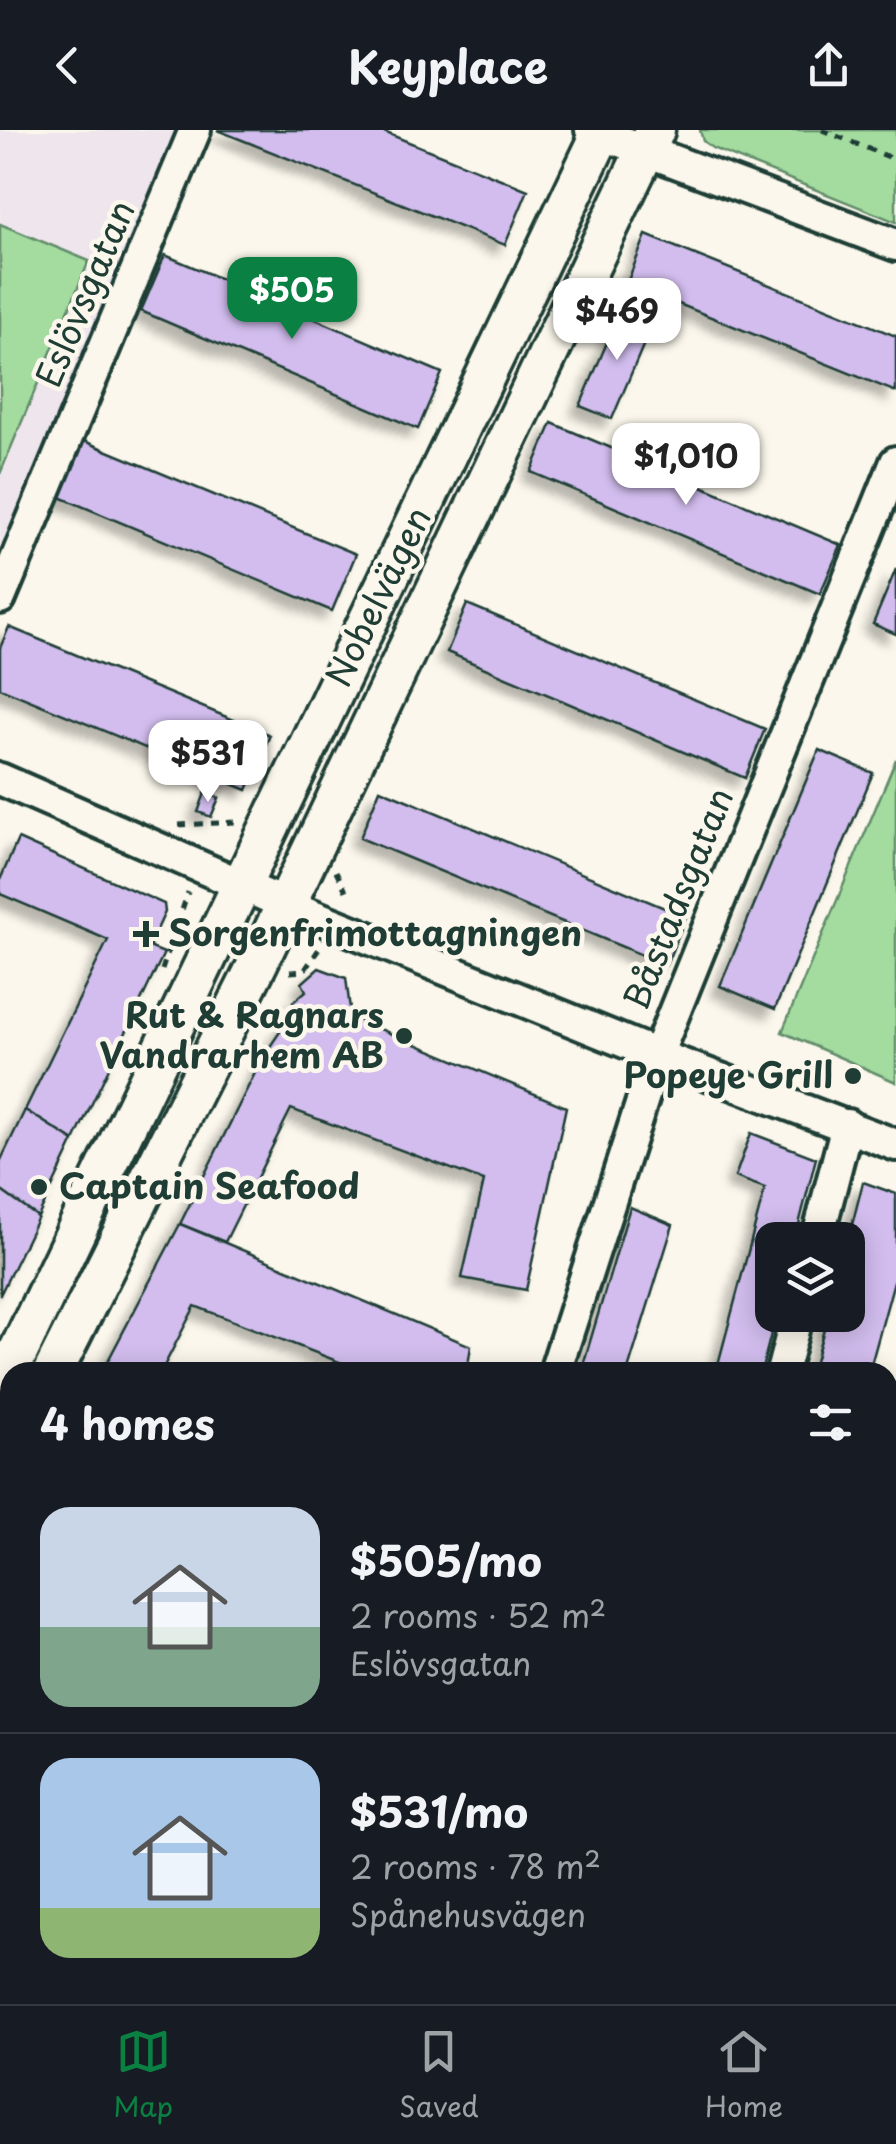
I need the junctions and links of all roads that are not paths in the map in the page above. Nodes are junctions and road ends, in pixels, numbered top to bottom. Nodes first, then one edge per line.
1 (195, 130) edge
2 (599, 131) edge
3 (649, 140) edge
4 (896, 245) edge
5 (896, 462) edge
6 (0, 598) edge
7 (0, 778) edge
8 (242, 884) junction
9 (286, 904) junction
10 (657, 1055) junction
11 (847, 1124) junction
12 (896, 1145) edge
13 (822, 1222) edge
14 (793, 1332) edge
15 (8, 1348) edge
16 (58, 1362) edge
17 (557, 1362) edge
18 (785, 1362) edge

1 - 6 street, Eslövsgatan
2 - 3 street
2 - 8 main road, Nobelvägen
3 - 4 street
3 - 9 main road, Nobelvägen
5 - 10 street, Båstadsgatan
7 - 8 street
8 - 9 street
8 - 15 main road, Nobelvägen
9 - 10 street
9 - 16 main road, Nobelvägen
10 - 11 street
10 - 17 street, Båstadsgatan
11 - 12 street
11 - 13 street
14 - 18 street

